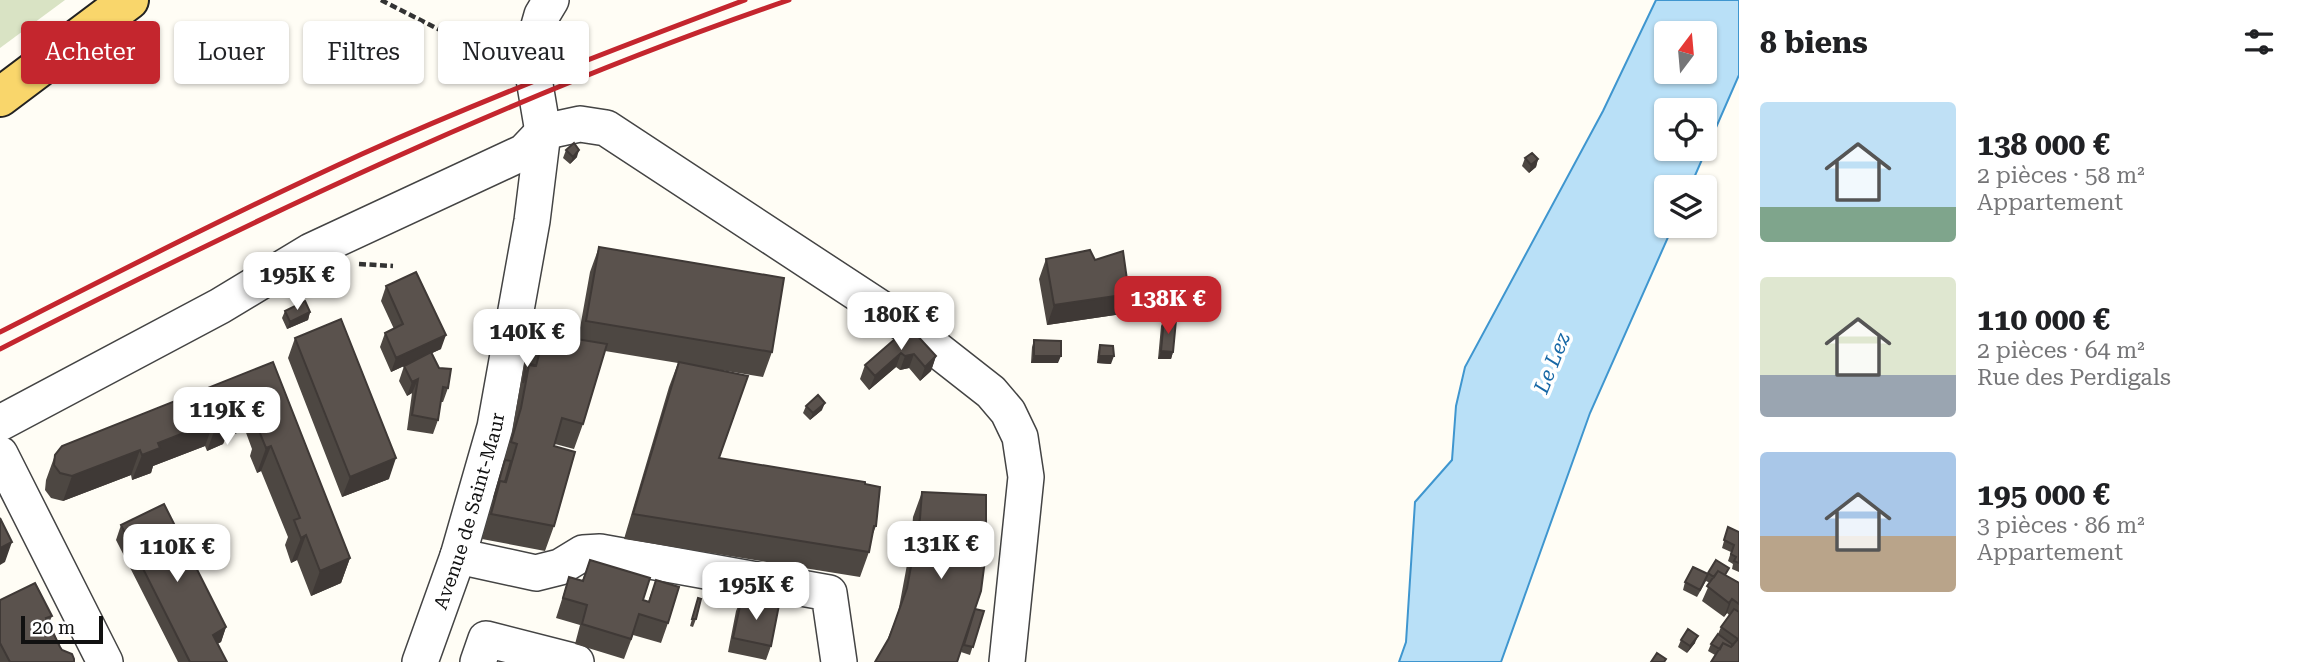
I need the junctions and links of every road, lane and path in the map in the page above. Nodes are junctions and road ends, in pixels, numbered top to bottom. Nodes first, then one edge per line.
1 (129, 0) edge
2 (380, 0) edge
3 (551, 0) edge
4 (540, 21) edge
5 (438, 29) edge
6 (535, 84) edge
7 (0, 97) edge
8 (543, 132) junction
9 (346, 264) dead end
10 (393, 266) dead end
11 (0, 423) edge
12 (0, 454) edge
13 (458, 556) junction
14 (105, 662) edge
15 (420, 662) edge
16 (478, 662) edge
17 (576, 662) edge
18 (839, 662) edge
19 (1007, 662) edge

1 - 7 main road
2 - 5 path
3 - 4 street, Avenue de Saint-Maur
6 - 8 street, Avenue de Saint-Maur
8 - 11 street
8 - 13 street, Avenue de Saint-Maur
8 - 19 street
9 - 10 path
12 - 14 street
13 - 15 street, Avenue de Saint-Maur
13 - 18 street
16 - 17 street

